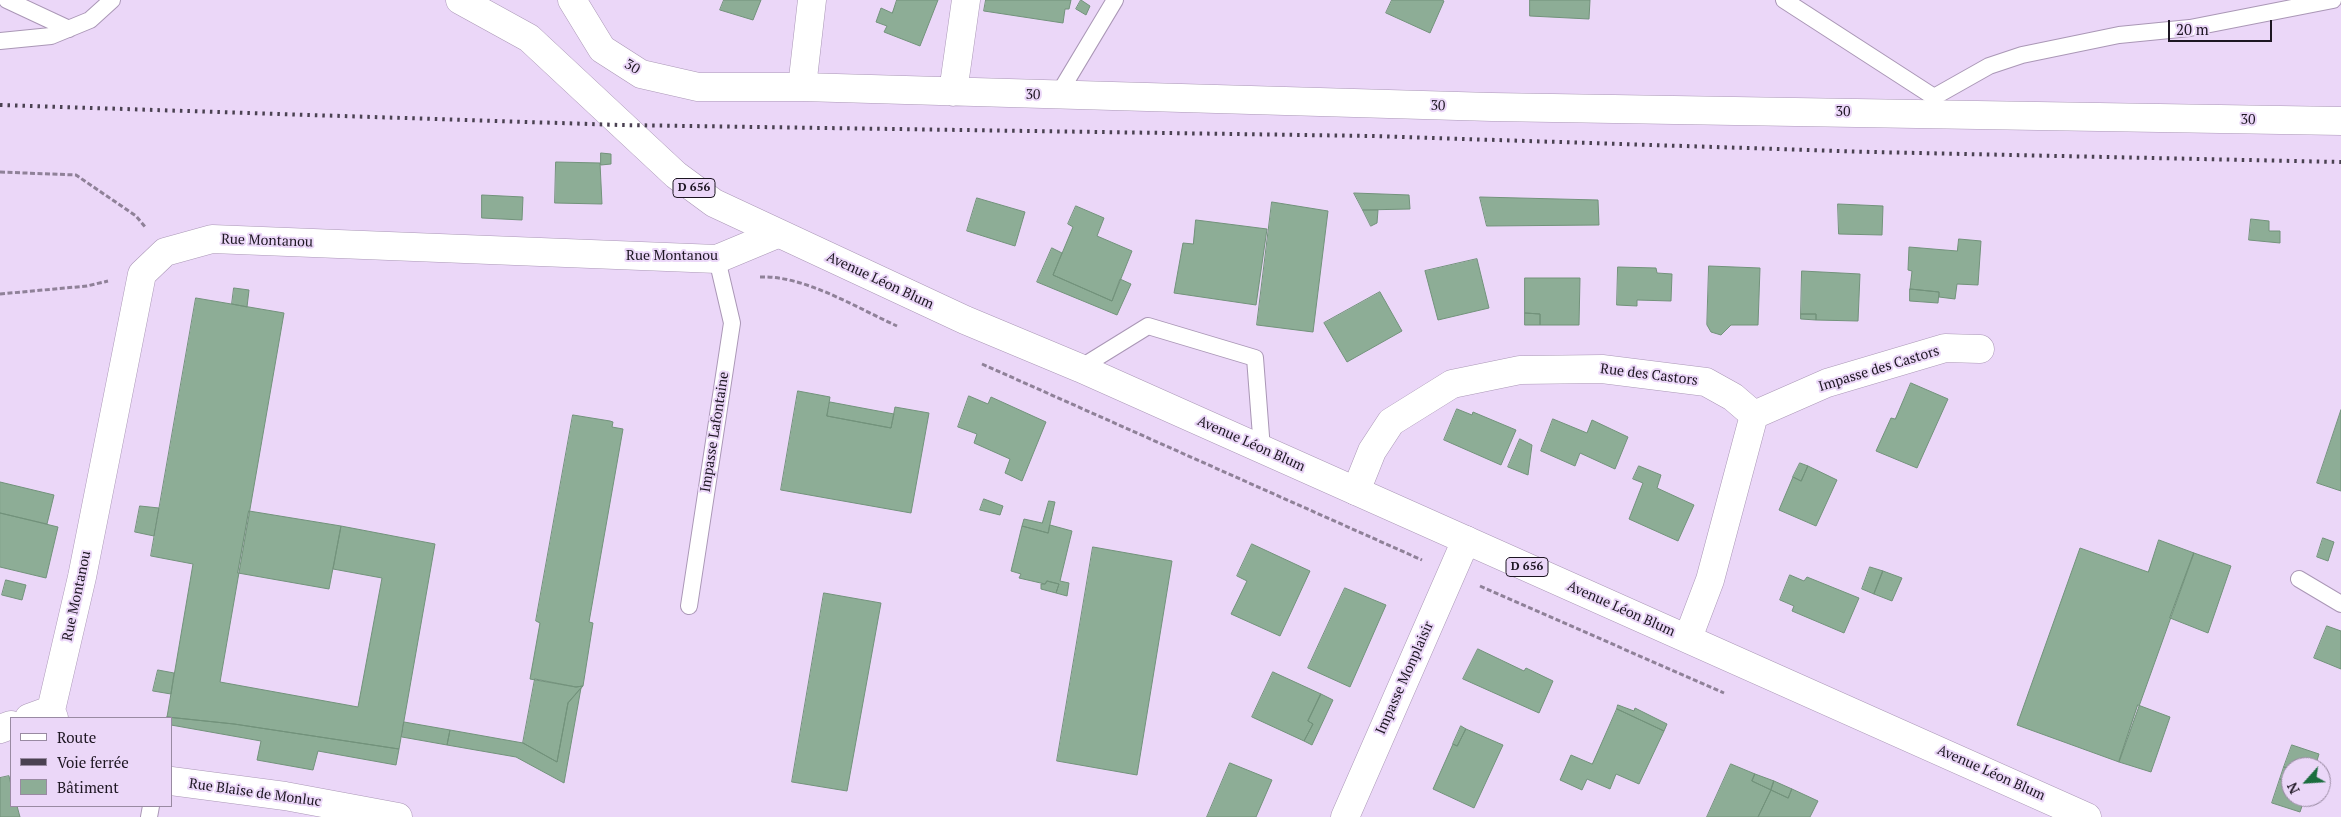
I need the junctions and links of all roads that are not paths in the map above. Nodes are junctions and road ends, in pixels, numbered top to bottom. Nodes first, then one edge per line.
1 (7, 0) edge
2 (112, 0) edge
3 (460, 0) edge
4 (572, 0) edge
5 (812, 0) edge
6 (966, 0) edge
7 (1115, 0) edge
8 (1784, 0) edge
9 (2332, 0) edge
10 (69, 28) junction
11 (0, 41) edge
12 (802, 87) junction
13 (953, 92) junction
14 (1058, 95) junction
15 (1932, 105) junction
16 (2341, 121) edge
17 (777, 234) junction
18 (720, 269) junction
19 (1980, 349) dead end
20 (1080, 368) junction
21 (1754, 414) junction
22 (1262, 449) junction
23 (1356, 491) junction
24 (1466, 540) junction
25 (2299, 579) dead end
26 (2341, 604) edge
27 (689, 606) dead end
28 (1688, 638) junction
29 (45, 715) edge
30 (172, 781) edge
31 (398, 817) edge
32 (1345, 817) edge
33 (2087, 817) edge

1 - 10 lane
2 - 10 lane
3 - 17 street, Avenue Léon Blum / D 656
4 - 12 street, 30
5 - 12 street
6 - 13 street
7 - 14 lane
8 - 15 lane
9 - 15 lane
10 - 11 lane
12 - 13 street, 30
13 - 14 street, 30
14 - 15 street, 30
15 - 16 street, 30
17 - 18 street, Rue Montanou
17 - 20 street, Avenue Léon Blum / D 656
18 - 27 lane, Impasse Lafontaine
18 - 29 street, Rue Montanou
19 - 21 street, Impasse des Castors
20 - 22 street, Avenue Léon Blum / D 656
20 - 22 lane
21 - 23 street, Rue des Castors
21 - 28 street
22 - 23 street, Avenue Léon Blum / D 656
23 - 24 street, Avenue Léon Blum / D 656
24 - 28 street, Avenue Léon Blum / D 656
24 - 32 street, Impasse Monplaisir
25 - 26 lane
28 - 33 street, Avenue Léon Blum / D 656
30 - 31 street, Rue Blaise de Monluc

